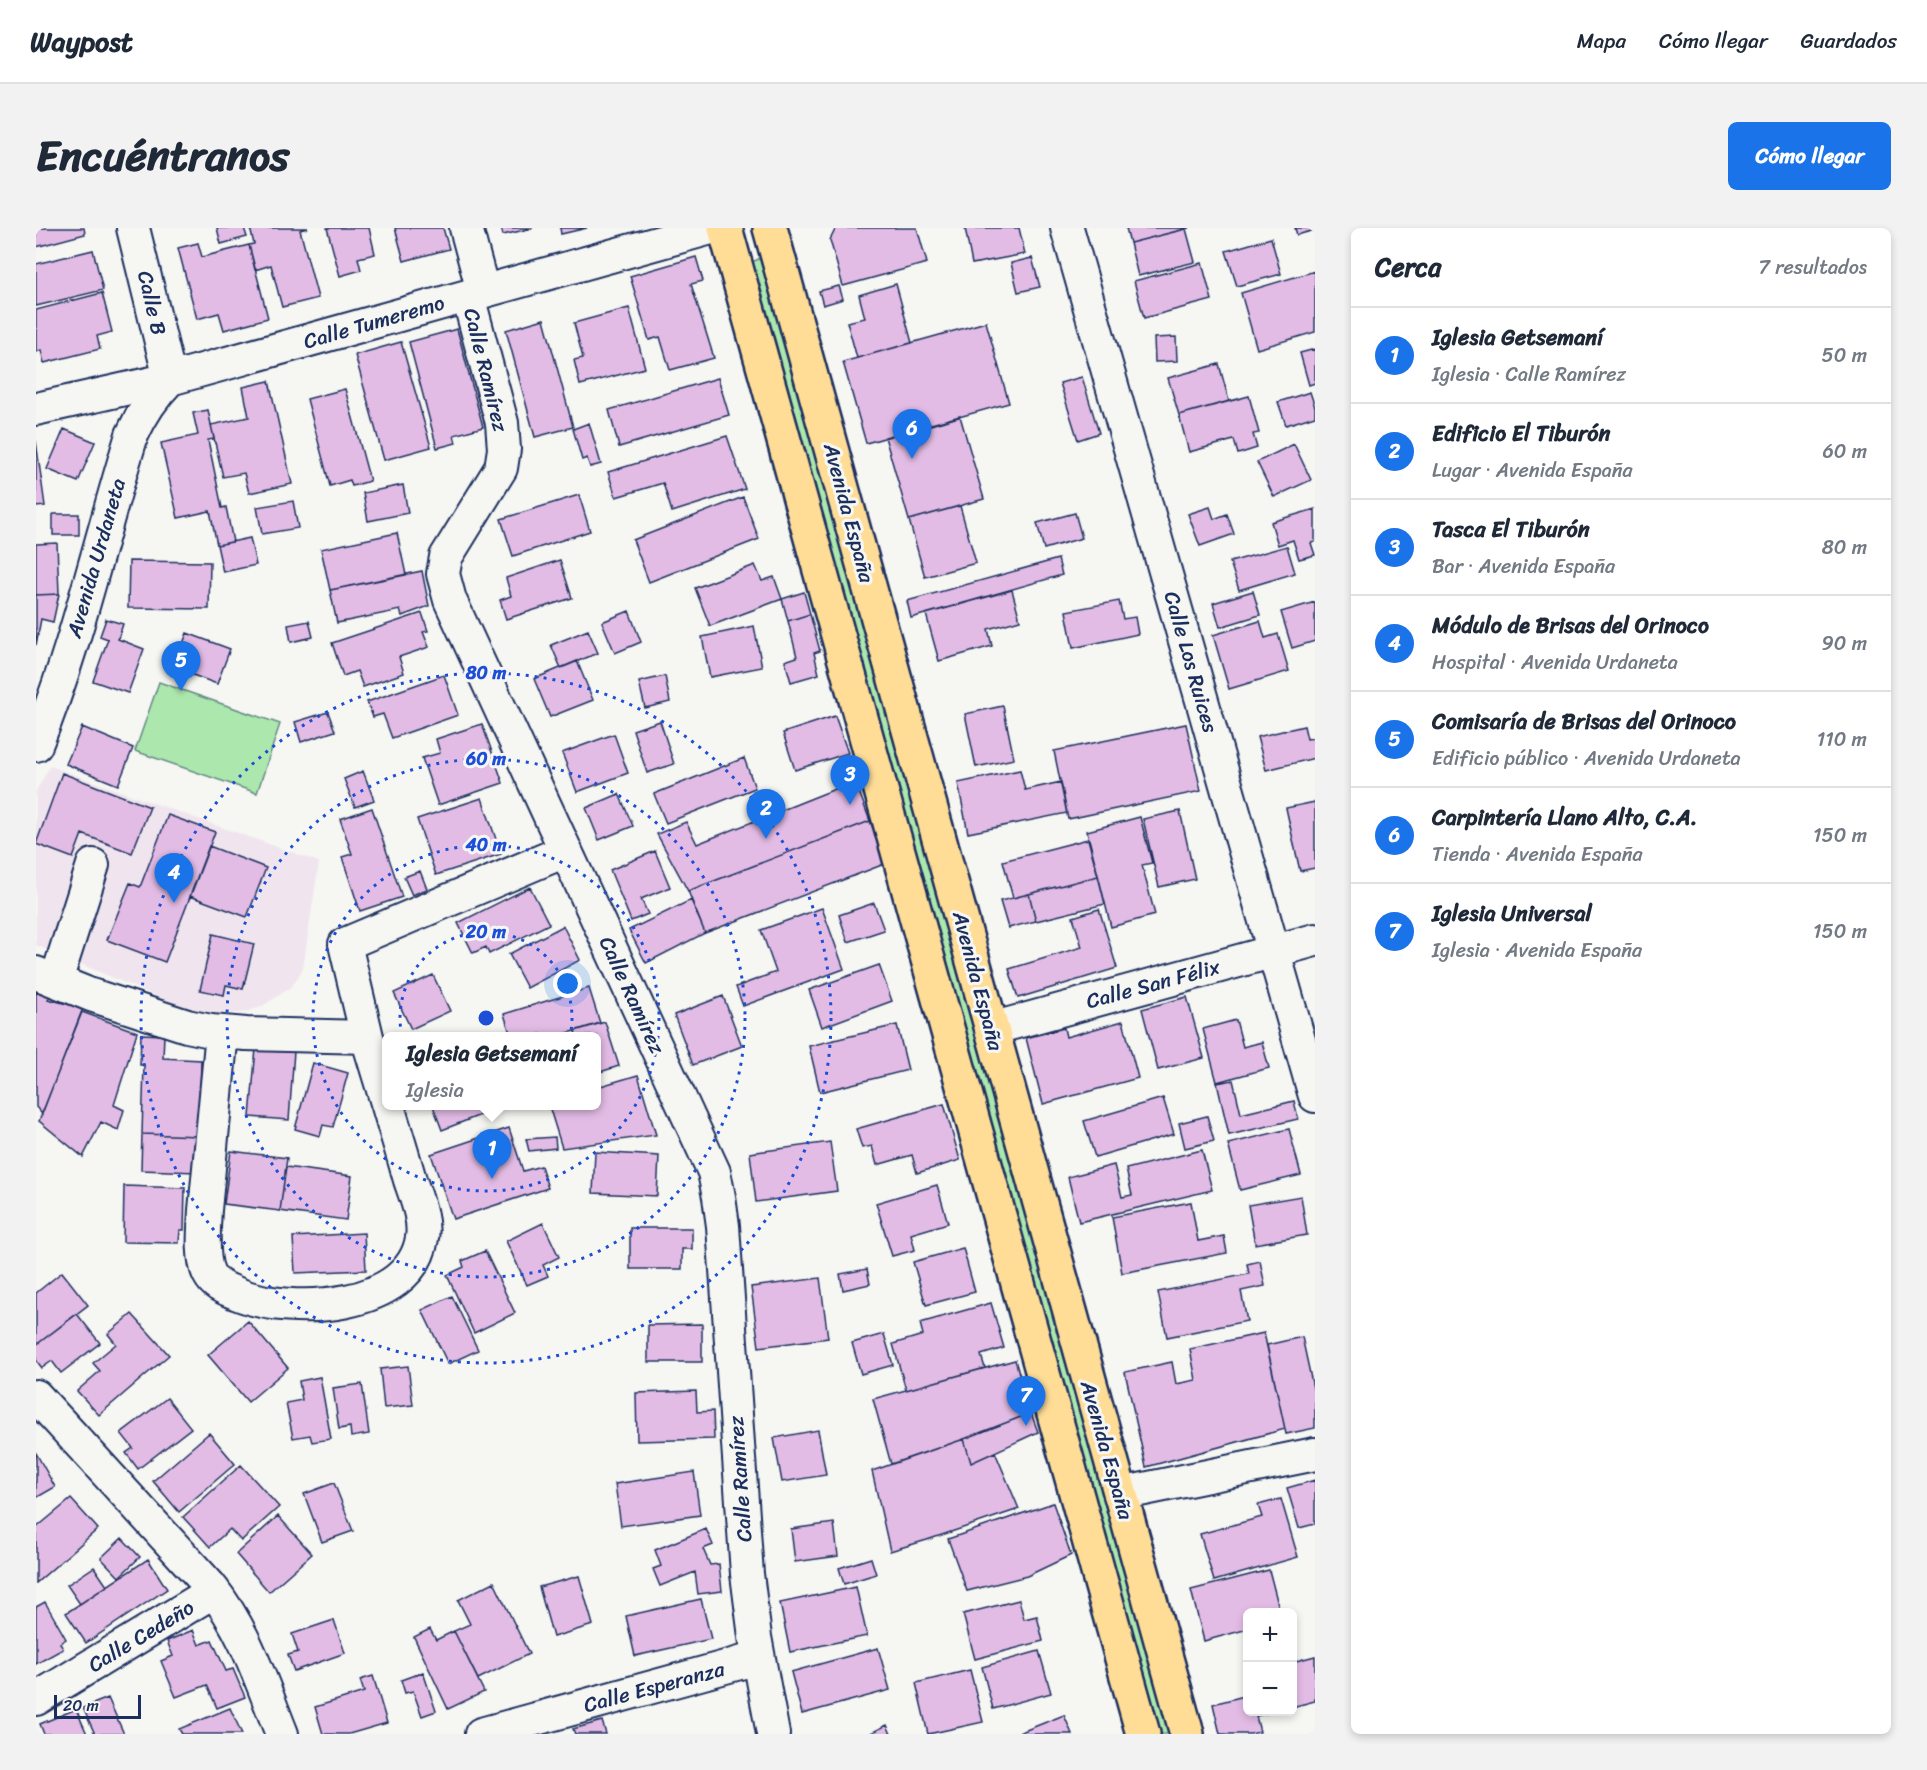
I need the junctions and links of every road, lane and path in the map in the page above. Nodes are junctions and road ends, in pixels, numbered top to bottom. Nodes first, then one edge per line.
1 (133, 228) edge
2 (466, 228) edge
3 (711, 228) edge
4 (725, 228) edge
5 (770, 228) edge
6 (1067, 228) edge
7 (476, 293) junction
8 (170, 379) junction
9 (36, 409) edge
10 (36, 745) edge
11 (565, 851) junction
12 (93, 865) dead end
13 (1315, 940) edge
14 (1274, 951) junction
15 (46, 977) edge
16 (991, 1029) junction
17 (222, 1032) junction
18 (367, 1037) junction
19 (382, 1087) edge
20 (1315, 1096) edge
21 (389, 1110) edge
22 (36, 1395) edge
23 (1315, 1454) edge
24 (1120, 1494) junction
25 (214, 1591) junction
26 (758, 1658) junction
27 (36, 1699) edge
28 (282, 1734) edge
29 (481, 1734) edge
30 (773, 1734) edge
31 (1143, 1734) edge
32 (1187, 1734) edge

1 - 8 street, Calle B
2 - 7 street, Calle Ramírez
3 - 7 street, Calle Tumeremo
4 - 31 main road, Avenida España
5 - 16 main road, Avenida España
6 - 14 street, Calle Los Ruices
7 - 8 street, Calle Tumeremo
7 - 11 street, Calle Ramírez
8 - 9 street, Calle Tumeremo
8 - 10 street, Avenida Urdaneta
11 - 18 street
11 - 26 street, Calle Ramírez
12 - 15 street
13 - 14 street, Calle San Félix
14 - 16 street, Calle San Félix
14 - 20 street, Calle Los Ruices
15 - 17 street
16 - 24 main road, Avenida España
17 - 18 street
17 - 21 street
18 - 19 street
22 - 25 street
23 - 24 street
24 - 32 main road, Avenida España
25 - 27 street, Calle Cedeño
25 - 28 street
26 - 29 street, Calle Esperanza
26 - 30 street, Calle Ramírez

